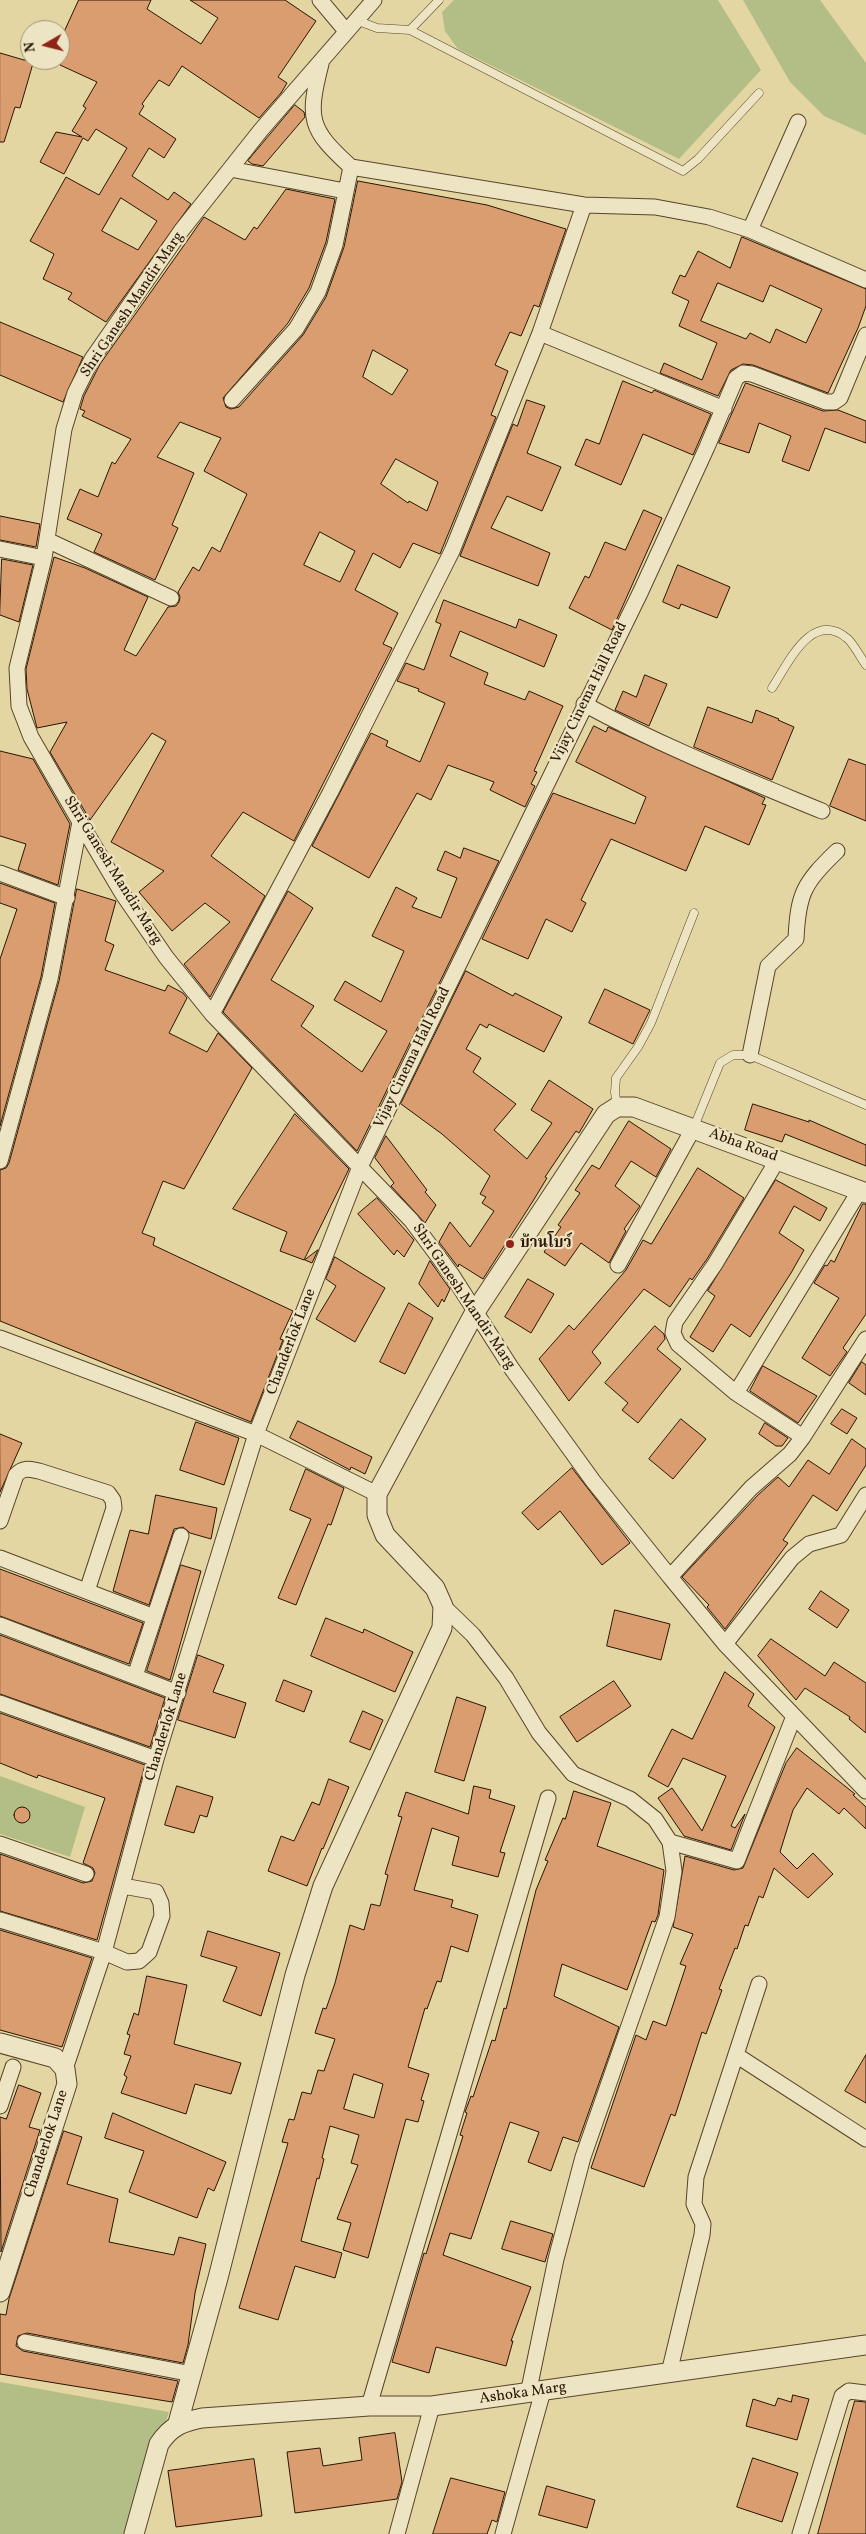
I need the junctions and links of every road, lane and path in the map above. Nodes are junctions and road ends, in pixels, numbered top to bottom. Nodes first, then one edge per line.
1 (320, 0) edge
2 (374, 0) edge
3 (439, 0) edge
4 (351, 26) junction
5 (410, 30) junction
6 (322, 60) junction
7 (759, 93) dead end
8 (798, 122) dead end
9 (350, 167) junction
10 (230, 169) junction
11 (345, 191) junction
12 (584, 205) junction
13 (750, 230) junction
14 (866, 280) edge
15 (540, 333) junction
16 (866, 335) edge
17 (232, 400) dead end
18 (724, 409) junction
19 (47, 540) junction
20 (0, 549) edge
21 (44, 558) junction
22 (171, 598) dead end
23 (866, 665) edge
24 (772, 688) dead end
25 (584, 704) junction
26 (822, 812) dead end
27 (80, 822) junction
28 (837, 851) dead end
29 (0, 873) edge
30 (67, 898) junction
31 (694, 913) dead end
32 (212, 1014) junction
33 (750, 1055) junction
34 (866, 1105) edge
35 (617, 1107) junction
36 (694, 1127) junction
37 (778, 1159) junction
38 (0, 1161) edge
39 (358, 1169) junction
40 (863, 1192) edge
41 (618, 1265) dead end
42 (475, 1312) junction
43 (0, 1338) edge
44 (866, 1339) edge
45 (736, 1393) junction
46 (256, 1434) junction
47 (803, 1437) junction
48 (377, 1494) junction
49 (866, 1495) edge
50 (0, 1521) edge
51 (182, 1536) dead end
52 (0, 1558) edge
53 (670, 1577) junction
54 (87, 1591) junction
55 (443, 1606) junction
56 (154, 1617) junction
57 (0, 1625) edge
58 (725, 1644) junction
59 (135, 1676) junction
60 (178, 1693) junction
61 (0, 1703) edge
62 (794, 1716) junction
63 (156, 1759) junction
64 (866, 1791) edge
65 (548, 1798) dead end
66 (670, 1842) junction
67 (0, 1844) edge
68 (86, 1874) dead end
69 (124, 1886) junction
70 (0, 1920) edge
71 (104, 1952) junction
72 (758, 1984) dead end
73 (0, 2042) edge
74 (736, 2055) junction
75 (13, 2067) dead end
76 (65, 2069) junction
77 (0, 2106) edge
78 (866, 2139) edge
79 (0, 2292) edge
80 (25, 2342) dead end
81 (866, 2345) edge
82 (669, 2373) junction
83 (192, 2374) junction
84 (536, 2393) junction
85 (866, 2393) edge
86 (369, 2406) junction
87 (432, 2406) junction
88 (178, 2423) junction
89 (134, 2534) edge
90 (398, 2534) edge
91 (503, 2534) edge
92 (800, 2534) edge

1 - 4 street
2 - 4 street, Shri Ganesh Mandir Marg
3 - 5 lane
4 - 5 lane
4 - 6 street, Shri Ganesh Mandir Marg
5 - 7 lane
6 - 9 street
6 - 10 street, Shri Ganesh Mandir Marg
8 - 13 street
9 - 11 street
9 - 12 street
10 - 11 street
10 - 19 street, Shri Ganesh Mandir Marg
11 - 17 street
12 - 13 street
12 - 15 street
13 - 14 street
15 - 18 street
15 - 32 street
16 - 18 street, Vijay Cinema Hall Road
18 - 25 street, Vijay Cinema Hall Road
19 - 21 street, Shri Ganesh Mandir Marg
19 - 22 street
20 - 21 street
21 - 27 street, Shri Ganesh Mandir Marg
23 - 24 lane
25 - 26 street
25 - 39 street, Vijay Cinema Hall Road
27 - 30 street
27 - 32 street, Shri Ganesh Mandir Marg
28 - 33 street
29 - 30 street
30 - 38 street
31 - 35 lane
32 - 39 street, Shri Ganesh Mandir Marg
33 - 34 lane
33 - 36 lane
35 - 36 street, Abha Road
35 - 42 street
36 - 37 street, Abha Road
36 - 41 street
37 - 40 street, Abha Road
37 - 45 street
39 - 42 street, Shri Ganesh Mandir Marg
39 - 46 street, Chanderlok Lane
40 - 45 street
42 - 48 street
42 - 53 street, Shri Ganesh Mandir Marg
43 - 46 street
44 - 47 street
45 - 47 street
46 - 48 street
46 - 60 street, Chanderlok Lane
47 - 53 street
48 - 55 street
49 - 58 street
50 - 54 street
51 - 56 street
52 - 54 street
53 - 58 street, Shri Ganesh Mandir Marg
54 - 56 street
55 - 66 street
55 - 83 street
56 - 59 street
57 - 59 street
58 - 62 street
59 - 60 street
60 - 63 street, Chanderlok Lane
61 - 63 street
62 - 64 street
62 - 66 street
63 - 69 street, Chanderlok Lane
65 - 86 street
66 - 84 street
67 - 68 street
69 - 71 street, Chanderlok Lane
69 - 71 street
70 - 71 street
71 - 76 street, Chanderlok Lane
72 - 74 street
73 - 76 street
74 - 78 street
74 - 82 street
75 - 77 street
76 - 79 street, Chanderlok Lane
80 - 83 street
81 - 82 street, Ashoka Marg
82 - 84 street, Ashoka Marg
83 - 88 street
84 - 87 street, Ashoka Marg
84 - 91 street
85 - 92 street
86 - 87 street, Ashoka Marg
86 - 88 street, Ashoka Marg
87 - 90 street
88 - 89 street

